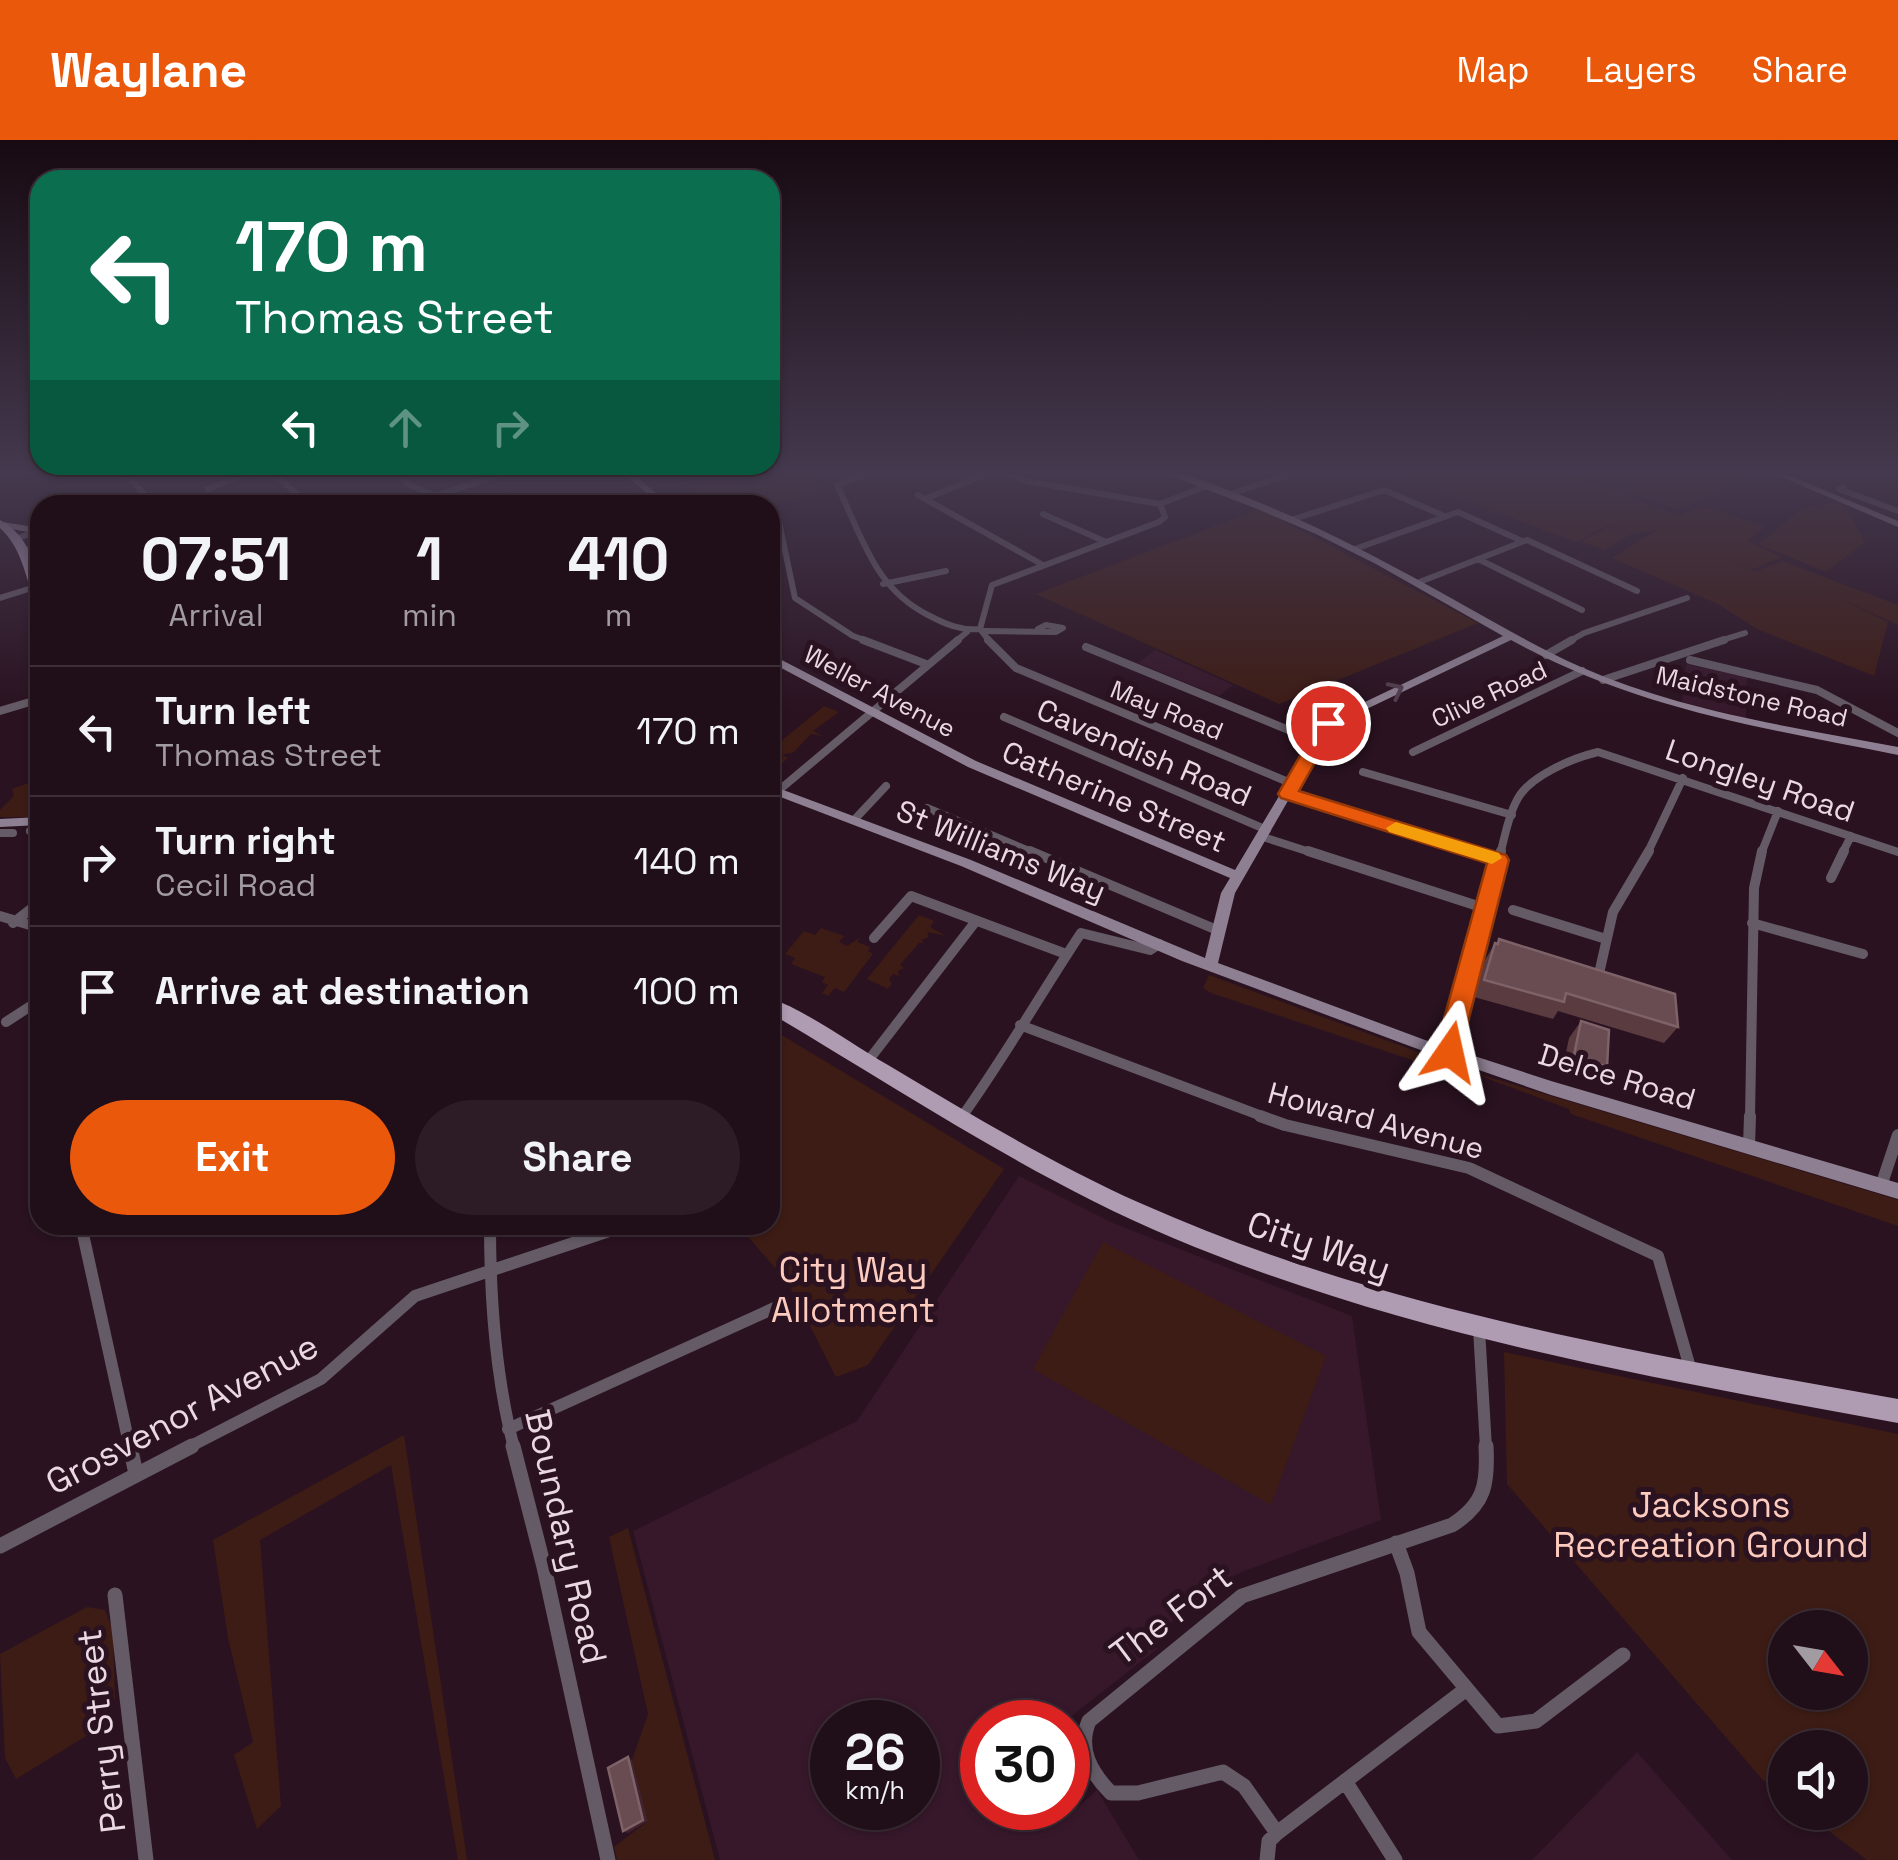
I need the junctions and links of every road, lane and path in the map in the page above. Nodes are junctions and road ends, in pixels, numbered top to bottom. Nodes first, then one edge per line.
1 (785, 552) edge
2 (869, 552) edge
3 (1021, 552) edge
4 (1078, 552) edge
5 (1360, 552) edge
6 (1494, 552) edge
7 (1551, 552) edge
8 (1478, 559) junction
9 (1044, 565) junction
10 (946, 571) dead end
11 (1418, 583) junction
12 (883, 584) junction
13 (30, 589) edge
14 (1637, 591) dead end
15 (0, 598) edge
16 (1688, 598) dead end
17 (1582, 610) dead end
18 (1038, 629) dead end
19 (982, 630) junction
20 (967, 632) junction
21 (1745, 634) dead end
22 (1510, 636) junction
23 (1086, 647) dead end
24 (1546, 655) junction
25 (1690, 660) dead end
26 (780, 663) edge
27 (926, 664) junction
28 (1582, 671) junction
29 (1603, 680) junction
30 (30, 702) edge
31 (0, 711) edge
32 (871, 711) junction
33 (1004, 717) dead end
34 (1898, 733) edge
35 (1318, 742) junction
36 (1413, 752) dead end
37 (1898, 752) edge
38 (970, 763) joint
39 (1363, 772) dead end
40 (1683, 778) junction
41 (780, 785) edge
42 (886, 786) dead end
43 (1290, 789) junction
44 (780, 792) edge
45 (926, 808) dead end
46 (1778, 810) junction
47 (1512, 815) junction
48 (855, 819) junction
49 (0, 823) edge
50 (30, 827) edge
51 (0, 833) edge
52 (13, 833) dead end
53 (1265, 833) junction
54 (1851, 836) junction
55 (1898, 852) edge
56 (1498, 860) junction
57 (1239, 877) junction
58 (1831, 878) dead end
59 (1484, 908) junction
60 (30, 910) edge
61 (1513, 910) dead end
62 (0, 916) edge
63 (976, 920) junction
64 (14, 922) junction
65 (1752, 923) junction
66 (30, 926) edge
67 (1217, 930) junction
68 (874, 938) dead end
69 (1606, 939) junction
70 (1476, 941) junction
71 (1159, 944) junction
72 (1494, 947) edge
73 (1066, 954) junction
74 (1863, 954) dead end
75 (1211, 964) junction
76 (1615, 984) edge
77 (30, 1002) edge
78 (780, 1011) edge
79 (6, 1022) dead end
80 (1020, 1025) junction
81 (1450, 1054) junction
82 (868, 1061) junction
83 (961, 1118) junction
84 (1898, 1135) edge
85 (1749, 1146) junction
86 (1890, 1189) edge
87 (84, 1235) edge
88 (490, 1235) edge
89 (597, 1235) edge
90 (491, 1272) junction
91 (781, 1305) dead end
92 (1479, 1329) junction
93 (1691, 1372) junction
94 (1898, 1411) edge
95 (508, 1429) junction
96 (136, 1474) junction
97 (1396, 1542) junction
98 (0, 1546) edge
99 (116, 1595) dead end
100 (1623, 1655) dead end
101 (1466, 1690) junction
102 (1345, 1781) junction
103 (1277, 1833) junction
104 (146, 1860) edge
105 (608, 1860) edge
106 (1266, 1860) edge
107 (1395, 1860) edge

1 - 27 street
2 - 12 street
3 - 9 street
4 - 9 street
5 - 11 street, Maidstone Road
6 - 8 street
7 - 14 street
8 - 11 street
8 - 17 street
9 - 19 street
10 - 12 street
11 - 22 street, Maidstone Road
12 - 20 street
13 - 15 street
16 - 24 street
18 - 19 street
19 - 20 street
19 - 43 street, May Road
20 - 27 street
21 - 29 street
22 - 24 street, Maidstone Road
35 -> 22 street
23 - 35 street
24 - 28 street, Maidstone Road
25 - 34 street
26 - 32 street, Weller Avenue
27 - 32 street
28 - 29 street, Maidstone Road
28 - 36 street, Clive Road
29 - 37 street, Maidstone Road
30 - 31 street
32 - 38 street, Weller Avenue
32 - 41 street
33 - 53 street, Cavendish Road
35 - 43 street
38 - 57 street, Catherine Street
39 - 47 street
40 - 46 street, Longley Road
40 - 47 street, Longley Road
40 - 69 street
42 - 48 street
43 - 53 street
43 - 56 street, May Road
44 - 48 street, St Williams Way
45 - 67 street
46 - 54 street, Longley Road
46 - 65 street
47 - 56 street
48 - 71 street, St Williams Way
49 - 50 street
51 - 52 street
53 - 57 street
53 - 59 street, Cavendish Road
54 - 55 street, Longley Road
54 - 58 street
56 - 59 street
57 - 67 street
59 - 70 street
60 - 64 street
61 - 69 street
62 - 64 street
63 - 68 street
63 - 73 street
63 - 82 street
64 - 66 street
65 - 74 street
65 - 85 street
67 - 75 street
69 - 76 street
70 - 72 street
70 - 81 street
71 - 73 street
71 - 75 street, St Williams Way
73 - 80 street
75 - 81 street, Delce Road
77 - 79 street
78 - 82 main road, City Way
80 - 83 street
80 - 93 street, Howard Avenue
81 - 85 street, Delce Road
82 - 83 main road, City Way
83 - 92 main road, City Way
84 - 86 street
85 - 86 street, Delce Road
87 - 96 street
88 - 90 street, Boundary Road
89 - 90 street, Grosvenor Avenue
90 - 95 street, Boundary Road
90 - 96 street, Grosvenor Avenue
91 - 95 street
92 - 93 main road, City Way
92 - 97 street, The Fort
93 - 94 main road, City Way
95 - 105 street, Boundary Road
96 - 98 street, Grosvenor Avenue
97 - 101 street
97 - 103 street, The Fort
99 - 104 street, Perry Street
100 - 101 street
101 - 102 street
102 - 103 street
102 - 107 street
103 - 106 street

